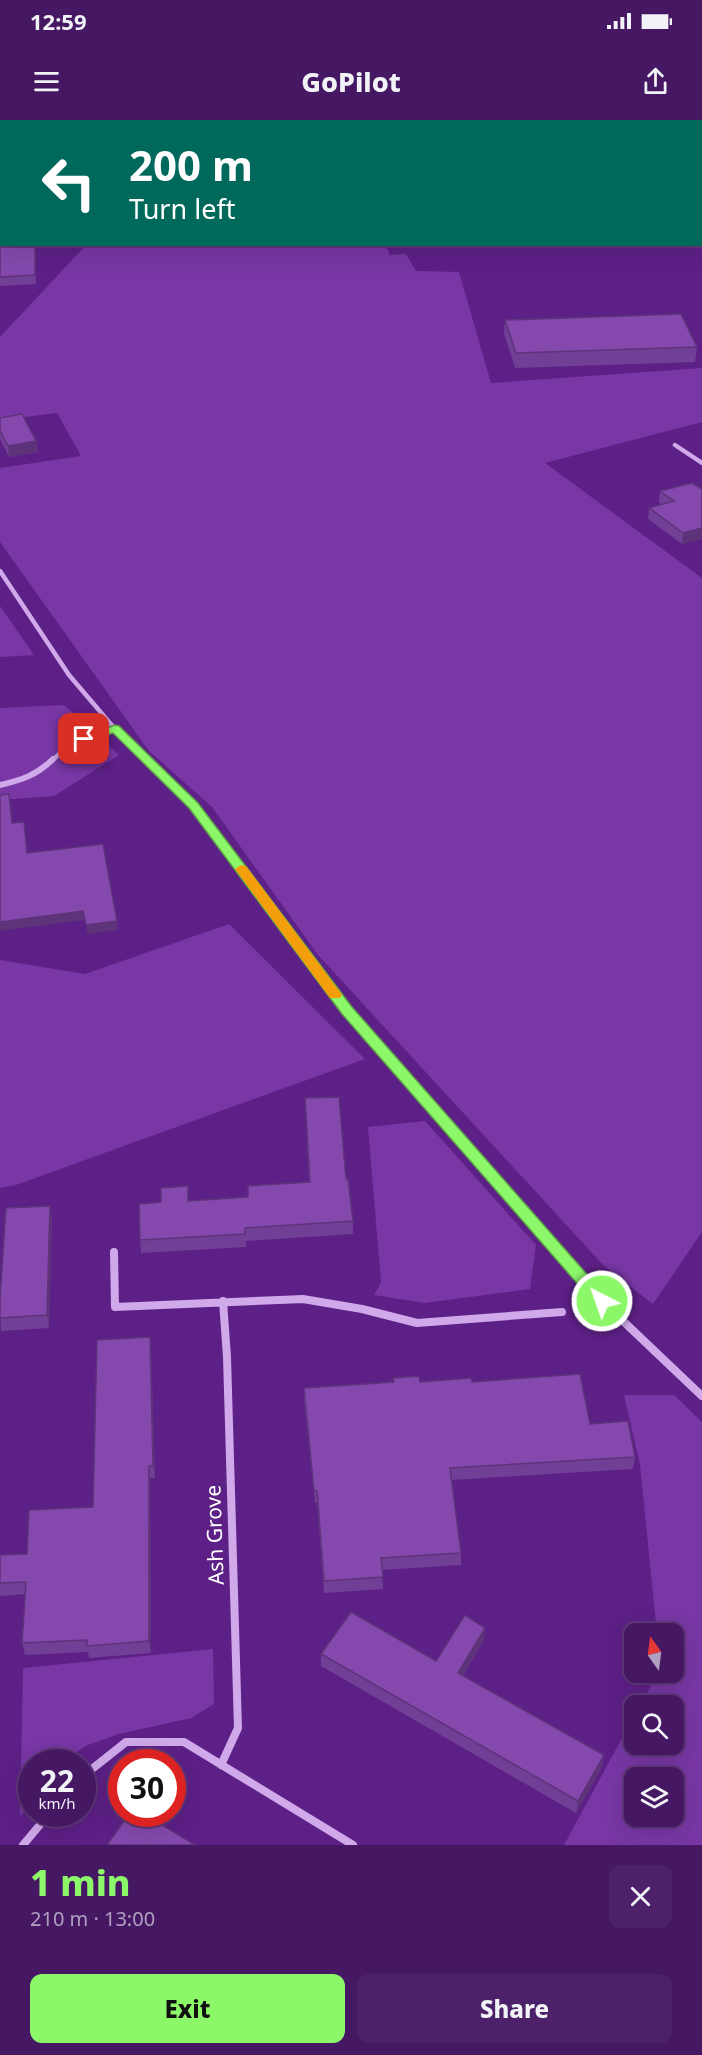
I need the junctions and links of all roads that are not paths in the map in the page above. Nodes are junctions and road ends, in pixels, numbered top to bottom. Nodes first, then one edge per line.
1 (675, 445) dead end
2 (702, 463) edge
3 (0, 571) edge
4 (115, 729) junction
5 (0, 785) edge
6 (114, 1252) dead end
7 (223, 1301) junction
8 (562, 1312) dead end
9 (702, 1396) edge
10 (221, 1765) junction
11 (96, 1766) edge
12 (38, 1827) edge
13 (23, 1845) edge
14 (353, 1845) edge

1 - 2 street
3 - 4 street
4 - 5 street
4 - 9 street
6 - 7 street
7 - 8 street
7 - 10 street, Ash Grove
10 - 11 street
10 - 14 street
12 - 13 street

